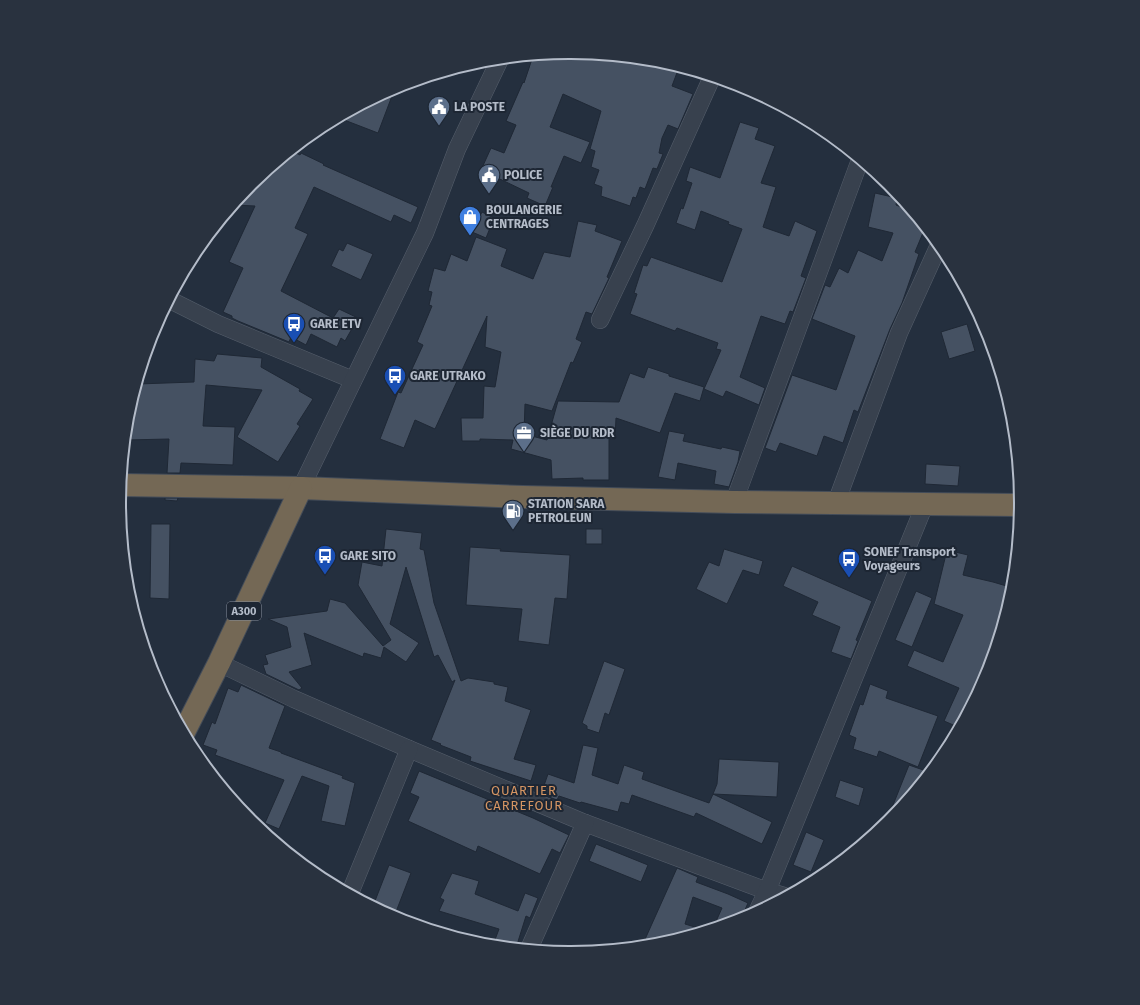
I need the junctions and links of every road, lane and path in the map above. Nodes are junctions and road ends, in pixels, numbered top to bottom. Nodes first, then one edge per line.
1 (497, 66) edge
2 (710, 82) edge
3 (858, 166) edge
4 (936, 252) edge
5 (174, 302) edge
6 (600, 320) dead end
7 (353, 380) junction
8 (127, 485) edge
9 (300, 488) junction
10 (734, 502) junction
11 (836, 503) junction
12 (926, 504) junction
13 (1014, 504) edge
14 (219, 663) junction
15 (187, 726) edge
16 (409, 750) junction
17 (585, 823) junction
18 (352, 889) edge
19 (767, 891) junction
20 (778, 894) edge
21 (762, 902) edge
22 (531, 944) edge

1 - 7 street
2 - 6 street
3 - 10 street
4 - 11 street
5 - 7 street
7 - 9 street
8 - 9 highway
9 - 10 highway
9 - 14 highway, A300
10 - 11 highway
11 - 12 highway
12 - 13 highway
12 - 19 street
14 - 15 highway, A300
14 - 16 street
16 - 17 street
16 - 18 street
17 - 19 street
17 - 22 street
19 - 20 street
19 - 21 street

